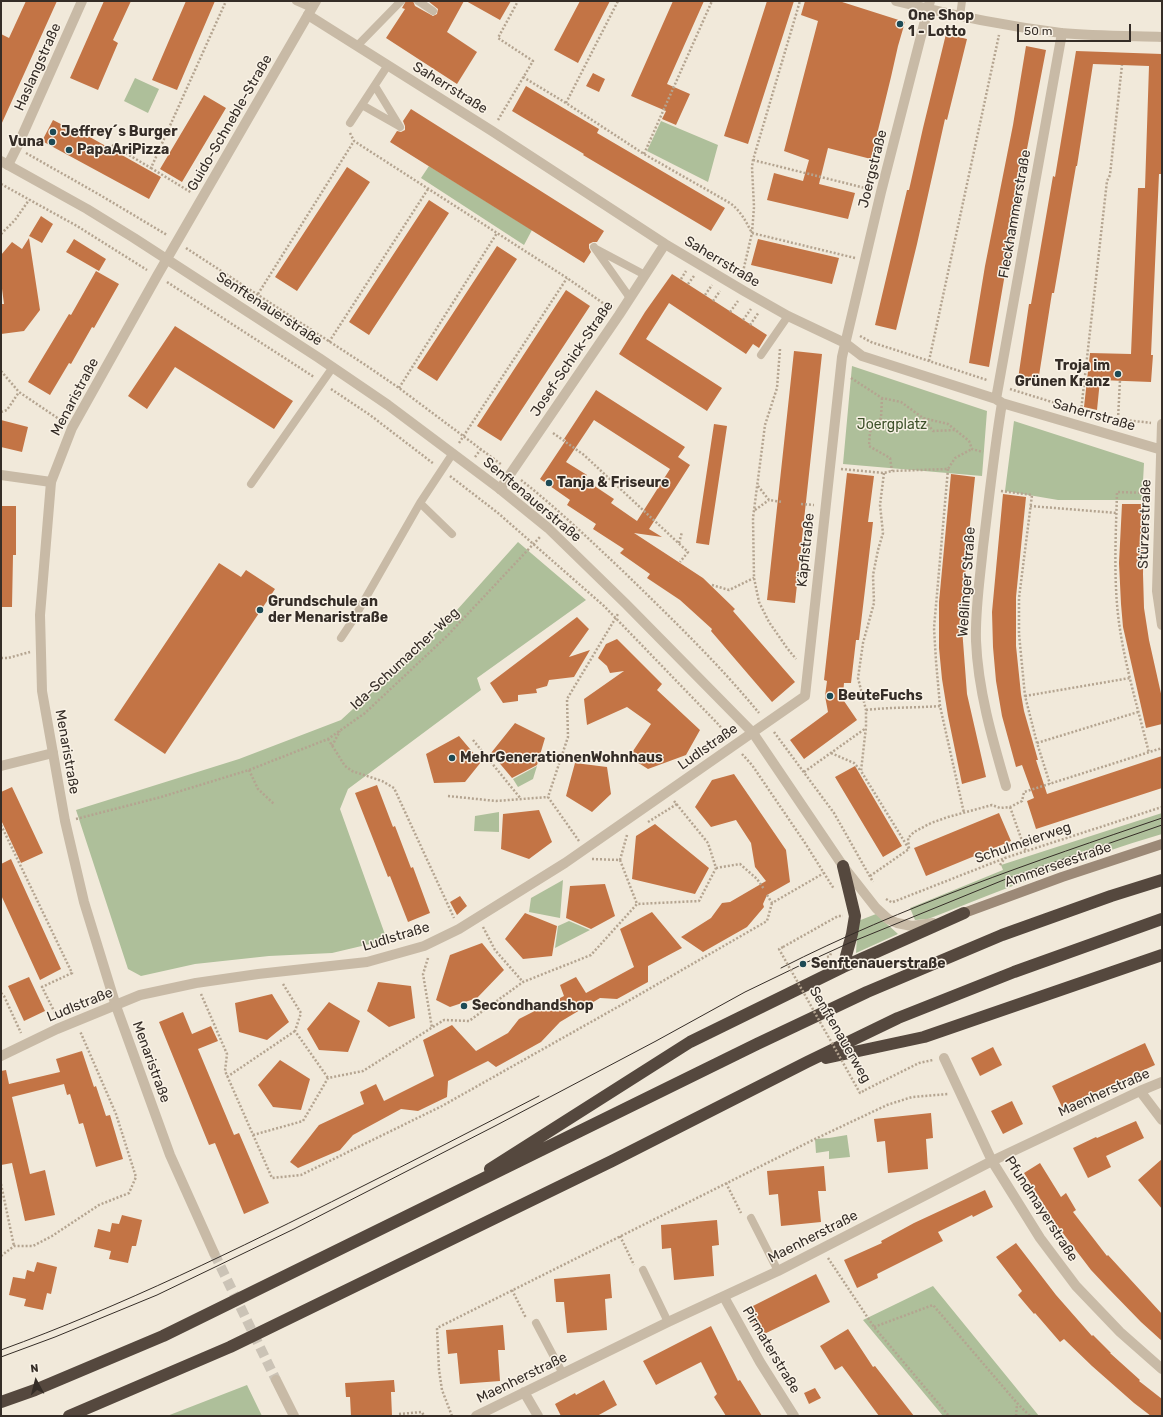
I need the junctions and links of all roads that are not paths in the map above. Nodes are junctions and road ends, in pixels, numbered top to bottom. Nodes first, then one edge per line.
1 (82, 1) edge
2 (296, 1) edge
3 (401, 1) edge
4 (418, 1) edge
5 (896, 1) edge
6 (962, 1) edge
7 (929, 5) edge
8 (312, 8) edge
9 (433, 10) dead end
10 (960, 16) junction
11 (1062, 33) junction
12 (1162, 37) edge
13 (356, 46) junction
14 (388, 65) junction
15 (374, 86) junction
16 (362, 105) junction
17 (350, 123) road end
18 (5, 163) edge
19 (665, 244) junction
20 (167, 258) junction
21 (645, 275) junction
22 (630, 298) junction
23 (788, 316) junction
24 (845, 343) junction
25 (761, 355) dead end
26 (333, 367) junction
27 (999, 401) junction
28 (1162, 424) edge
29 (1162, 450) edge
30 (453, 453) junction
31 (1, 475) edge
32 (51, 482) junction
33 (251, 484) dead end
34 (500, 489) junction
35 (420, 503) junction
36 (452, 534) dead end
37 (1162, 624) edge
38 (341, 638) dead end
39 (753, 733) junction
40 (53, 754) junction
41 (1, 766) edge
42 (1006, 786) dead end
43 (1162, 844) edge
44 (843, 866) junction
45 (1162, 880) edge
46 (964, 913) junction
47 (1162, 919) edge
48 (1162, 955) edge
49 (843, 967) junction
50 (116, 1006) junction
51 (1, 1056) edge
52 (944, 1058) dead end
53 (807, 1062) junction
54 (1162, 1082) edge
55 (1140, 1091) junction
56 (1162, 1120) edge
57 (992, 1161) junction
58 (440, 1201) junction
59 (751, 1218) dead end
60 (214, 1253) tunnel mouth
61 (643, 1270) dead end
62 (778, 1271) junction
63 (724, 1297) junction
64 (668, 1322) junction
65 (536, 1323) dead end
66 (1162, 1369) edge
67 (563, 1374) junction
68 (276, 1380) tunnel mouth
69 (524, 1392) junction
70 (1, 1402) edge
71 (69, 1416) edge
72 (294, 1416) edge
73 (476, 1416) edge
74 (538, 1416) edge
75 (794, 1416) edge

1 - 18 street, Haslangstraße
2 - 8 lane
3 - 13 lane
4 - 9 lane
5 - 7 street
6 - 10 lane
7 - 10 street
7 - 24 street, Joergstraße
8 - 13 street, Saherrstraße
8 - 20 street, Guido-Schneble-Straße
10 - 11 street
11 - 12 street
11 - 27 street, Fleckhammerstraße
13 - 14 street, Saherrstraße
14 - 15 lane
14 - 19 street, Saherrstraße
15 - 16 lane
15 - 16 lane
16 - 17 lane
18 - 20 street, Senftenauerstraße
19 - 21 street, Josef-Schick-Straße
19 - 23 street, Saherrstraße
20 - 26 street, Senftenauerstraße
20 - 32 street, Menaristraße
21 - 22 street, Josef-Schick-Straße
21 - 22 lane
22 - 34 street, Josef-Schick-Straße
23 - 24 street, Saherrstraße
23 - 25 lane
24 - 27 street, Saherrstraße
24 - 39 street, Käpflstraße
26 - 30 street, Senftenauerstraße
26 - 33 lane
27 - 29 street, Saherrstraße
27 - 42 street, Weßlinger Straße
28 - 29 street, Stürzerstraße
29 - 37 street, Stürzerstraße
30 - 34 street, Senftenauerstraße
30 - 35 lane
31 - 32 street
32 - 40 street, Menaristraße
34 - 39 street, Senftenauerstraße
35 - 36 lane
35 - 38 lane
39 - 44 street, Senftenauerstraße
39 - 50 street, Ludlstraße
40 - 41 street
40 - 50 street, Menaristraße
43 - 46 main road, Ammerseestraße
44 - 46 street, Senftenauerstraße
44 - 49 highway
45 - 58 highway
46 - 49 highway
47 - 53 highway
48 - 53 highway
49 - 58 highway
50 - 51 street, Ludlstraße
50 - 60 street, Menaristraße
52 - 57 street, Pfundmayerstraße
53 - 71 highway
54 - 55 street, Maenherstraße
55 - 56 street
55 - 57 street, Maenherstraße
57 - 62 street, Maenherstraße
57 - 66 street, Pfundmayerstraße
58 - 70 highway
59 - 62 lane
61 - 64 lane
62 - 63 street, Maenherstraße
63 - 64 street, Maenherstraße
63 - 75 street, Pirmaterstraße
64 - 67 street, Maenherstraße
65 - 67 lane
67 - 69 street, Maenherstraße
68 - 72 street
69 - 73 street, Maenherstraße
69 - 74 street

